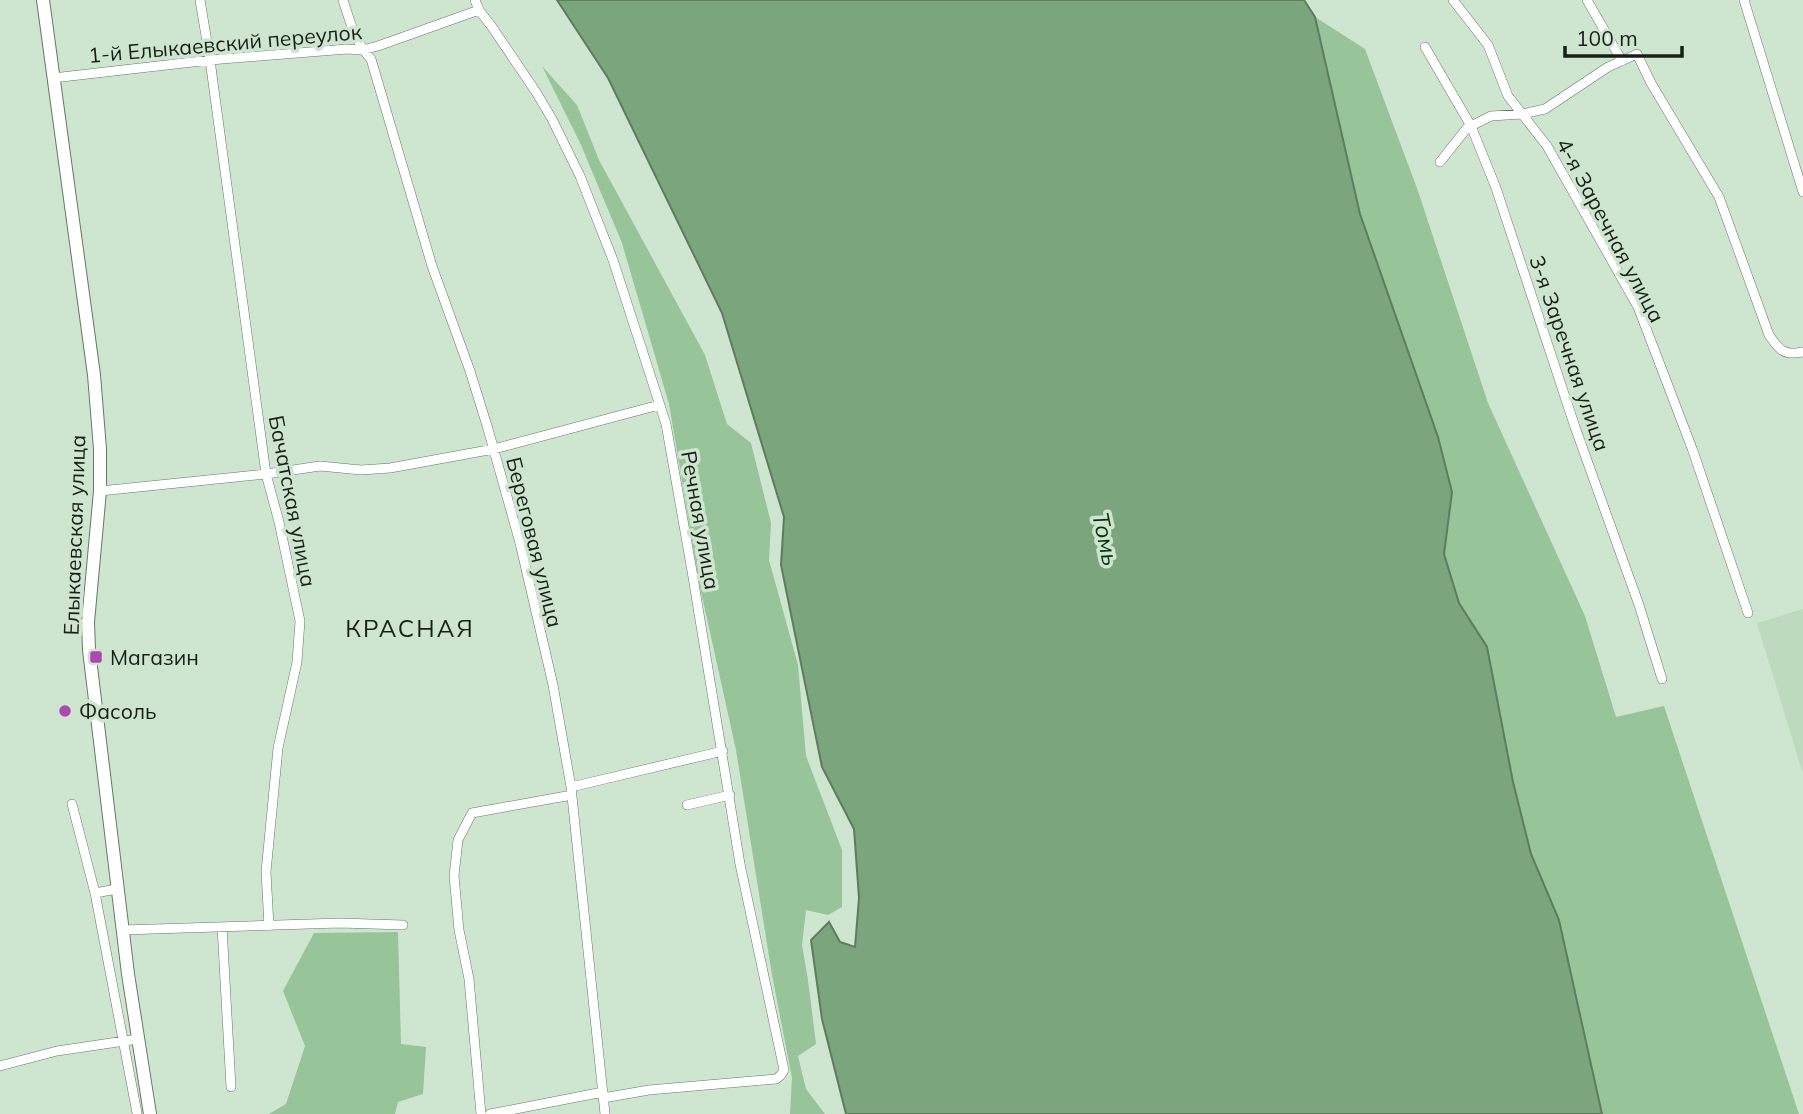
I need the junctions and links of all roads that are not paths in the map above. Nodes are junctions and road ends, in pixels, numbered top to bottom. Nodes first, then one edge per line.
1 (43, 0) edge
2 (200, 0) edge
3 (343, 0) edge
4 (475, 0) edge
5 (1452, 0) edge
6 (1587, 0) edge
7 (1744, 0) edge
8 (479, 10) junction
9 (1425, 47) dead end
10 (362, 50) junction
11 (210, 60) junction
12 (1622, 61) junction
13 (52, 78) junction
14 (1522, 114) junction
15 (1471, 126) junction
16 (1440, 162) dead end
17 (1803, 192) edge
18 (1803, 352) edge
19 (659, 405) junction
20 (494, 449) junction
21 (266, 474) junction
22 (100, 491) junction
23 (1748, 613) dead end
24 (1662, 679) dead end
25 (723, 751) junction
26 (571, 791) junction
27 (730, 795) junction
28 (72, 804) dead end
29 (687, 805) dead end
30 (117, 889) junction
31 (95, 893) junction
32 (404, 925) dead end
33 (269, 926) junction
34 (222, 927) junction
35 (122, 930) junction
36 (138, 1040) junction
37 (123, 1041) junction
38 (0, 1066) edge
39 (231, 1087) dead end
40 (603, 1095) junction
41 (136, 1113) edge
42 (150, 1114) edge
43 (481, 1114) edge
44 (490, 1114) edge
45 (605, 1114) edge

1 - 13 street, Елыкаевская улица
2 - 11 street, Бачатская улица
3 - 10 street, Береговая улица
4 - 8 street, Речная улица
5 - 14 street, 4-я Заречная улица
6 - 12 street
7 - 17 street
8 - 10 street, 1-й Елыкаевский переулок
8 - 19 street, Речная улица
9 - 15 street, 3-я Заречная улица
10 - 11 street, 1-й Елыкаевский переулок
10 - 20 street, Береговая улица
11 - 13 street, 1-й Елыкаевский переулок
11 - 21 street, Бачатская улица
12 - 14 street
12 - 18 street
13 - 22 street, Елыкаевская улица
14 - 15 street
14 - 23 street, 4-я Заречная улица
15 - 16 street
15 - 24 street, 3-я Заречная улица
19 - 20 street
19 - 25 street, Речная улица
20 - 21 street
20 - 26 street, Береговая улица
21 - 22 street
21 - 33 street, Бачатская улица
22 - 30 street, Елыкаевская улица
25 - 26 street
25 - 27 street, Речная улица
26 - 40 street, Береговая улица
26 - 43 street
27 - 29 street
27 - 40 street, Речная улица
28 - 31 street
30 - 31 street
30 - 35 street, Елыкаевская улица
31 - 37 street
32 - 33 street
33 - 34 street
34 - 35 street
34 - 39 street
35 - 36 street, Елыкаевская улица
36 - 37 street
36 - 42 street, Елыкаевская улица
37 - 38 street
37 - 41 street
40 - 44 street
40 - 45 street, Береговая улица

